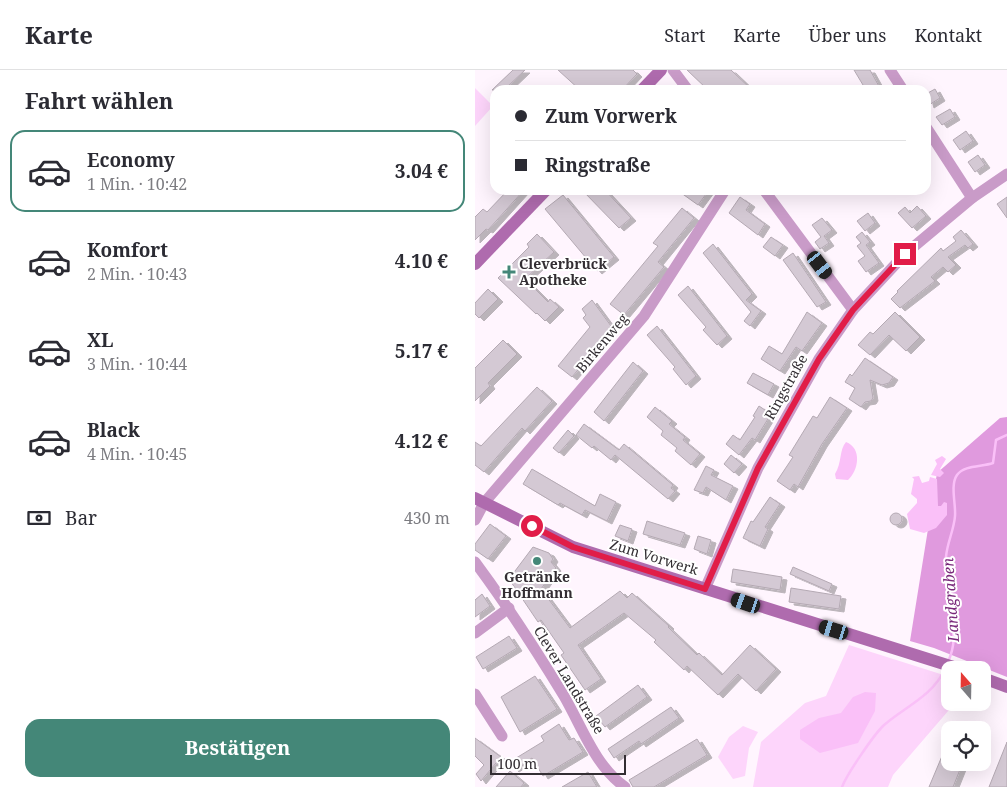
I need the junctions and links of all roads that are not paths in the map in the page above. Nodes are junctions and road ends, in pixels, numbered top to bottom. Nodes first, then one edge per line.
1 (661, 70) edge
2 (673, 70) edge
3 (890, 70) edge
4 (647, 85) edge
5 (684, 85) edge
6 (900, 85) edge
7 (931, 134) edge
8 (1007, 174) edge
9 (541, 195) edge
10 (722, 195) edge
11 (767, 195) edge
12 (972, 198) junction
13 (475, 264) edge
14 (853, 310) junction
15 (480, 500) edge
16 (475, 520) edge
17 (475, 562) edge
18 (705, 589) junction
19 (509, 608) junction
20 (475, 633) edge
21 (941, 662) edge
22 (991, 681) edge
23 (1007, 688) edge
24 (475, 694) edge
25 (502, 736) dead end
26 (610, 783) edge
27 (625, 787) edge

1 - 4 street
2 - 5 street
3 - 6 street
7 - 12 street
8 - 12 street, Ringstraße
9 - 13 street
10 - 15 street, Birkenweg
11 - 14 street
12 - 14 street, Ringstraße
14 - 18 street, Ringstraße
15 - 16 street
15 - 18 street, Zum Vorwerk
17 - 19 street, Clever Landstraße
18 - 21 street, Zum Vorwerk
19 - 20 street
19 - 26 street, Clever Landstraße
22 - 23 street
24 - 25 street
26 - 27 street, Clever Landstraße

